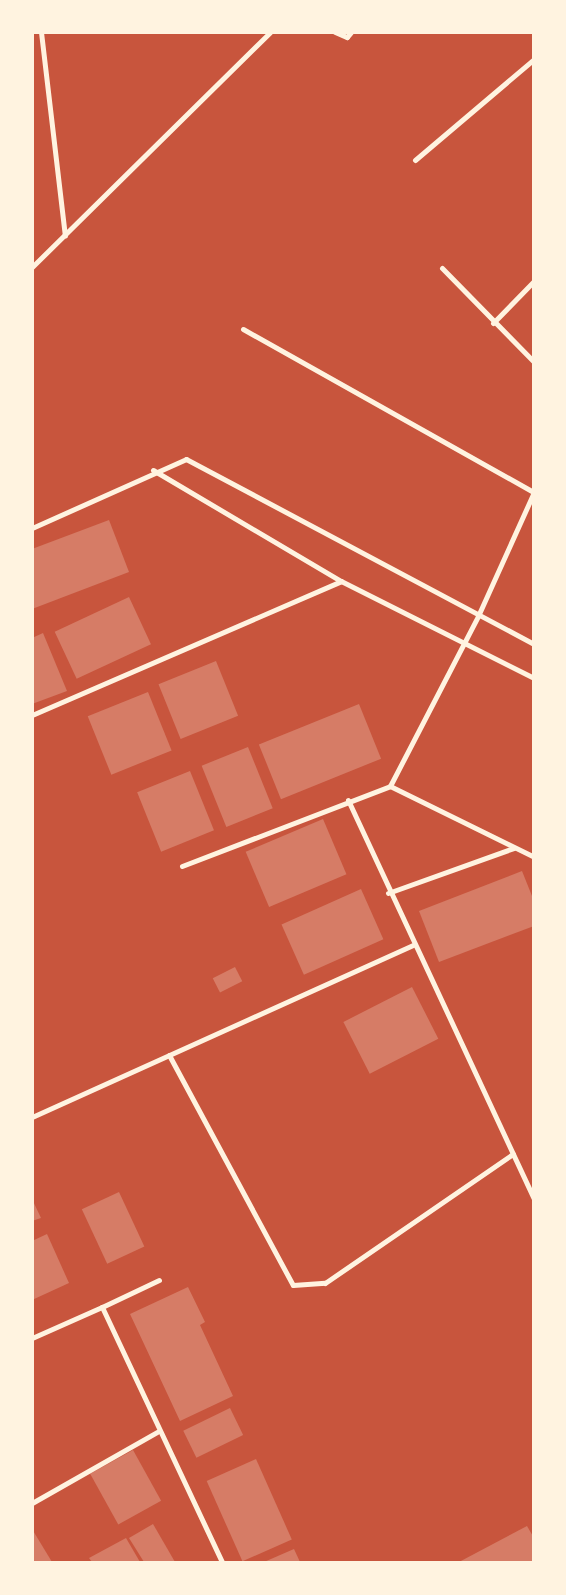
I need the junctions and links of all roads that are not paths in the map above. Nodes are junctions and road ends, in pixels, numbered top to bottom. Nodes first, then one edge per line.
1 (41, 32) edge
2 (270, 32) edge
3 (335, 32) edge
4 (351, 32) edge
5 (534, 59) edge
6 (415, 160) dead end
7 (65, 236) junction
8 (32, 267) edge
9 (442, 268) dead end
10 (534, 281) edge
11 (493, 323) junction
12 (243, 329) dead end
13 (534, 362) edge
14 (153, 470) junction
15 (533, 492) edge
16 (32, 528) edge
17 (341, 581) junction
18 (478, 616) junction
19 (464, 643) junction
20 (534, 644) edge
21 (534, 678) edge
22 (32, 715) edge
23 (390, 786) junction
24 (348, 800) junction
25 (514, 848) junction
26 (534, 857) edge
27 (182, 866) dead end
28 (388, 893) junction
29 (413, 945) junction
30 (169, 1055) junction
31 (32, 1117) edge
32 (513, 1154) junction
33 (534, 1198) edge
34 (159, 1280) dead end
35 (102, 1307) junction
36 (32, 1338) edge
37 (157, 1432) junction
38 (32, 1503) edge
39 (222, 1562) edge

1 - 7 street
2 - 7 street
3 - 4 street
5 - 6 street
7 - 8 street
9 - 11 street
10 - 11 street
11 - 13 street
12 - 15 street
14 - 16 street
14 - 17 street
14 - 18 street
15 - 18 street
17 - 19 street
17 - 22 street
18 - 19 street
18 - 20 street
19 - 21 street
19 - 23 street
23 - 24 street
23 - 25 street
24 - 27 street
24 - 28 street
25 - 26 street
25 - 28 street
28 - 29 street
29 - 30 street
29 - 32 street
30 - 31 street
30 - 32 street
32 - 33 street
34 - 35 street
35 - 36 street
35 - 37 street
37 - 38 street
37 - 39 street

